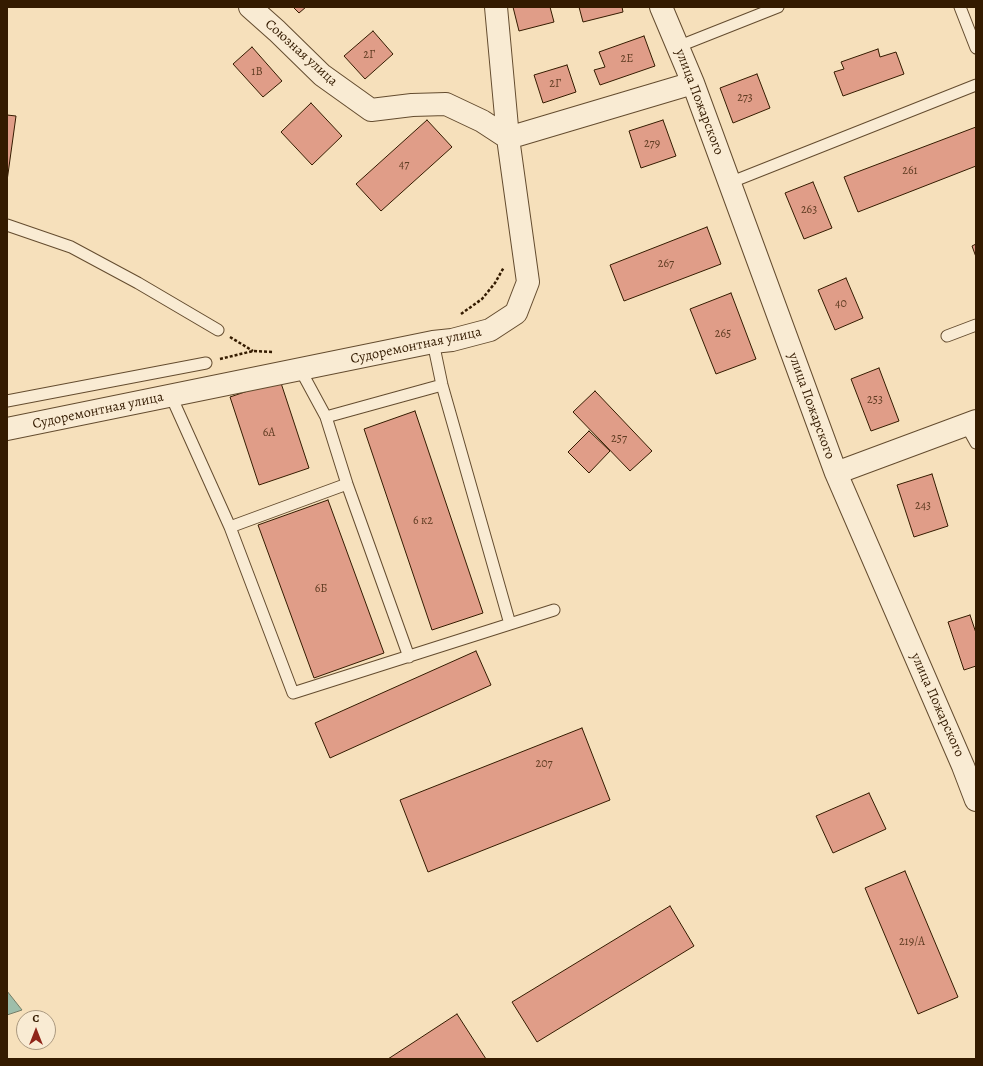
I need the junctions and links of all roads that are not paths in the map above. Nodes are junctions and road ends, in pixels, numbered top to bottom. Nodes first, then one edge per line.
1 (250, 7) edge
2 (496, 7) edge
3 (661, 7) edge
4 (778, 7) edge
5 (960, 7) edge
6 (678, 47) junction
7 (976, 48) edge
8 (693, 83) junction
9 (976, 85) edge
10 (508, 138) junction
11 (729, 183) junction
12 (7, 225) edge
13 (976, 324) edge
14 (218, 330) road end
15 (947, 336) dead end
16 (433, 342) junction
17 (206, 363) road end
18 (300, 370) junction
19 (442, 385) junction
20 (171, 396) junction
21 (7, 401) edge
22 (326, 417) junction
23 (7, 429) edge
24 (973, 430) edge
25 (836, 473) junction
26 (347, 484) junction
27 (230, 527) junction
28 (554, 610) dead end
29 (510, 624) junction
30 (409, 657) junction
31 (970, 763) edge
32 (976, 800) edge

1 - 10 street, Союзная улица
2 - 10 street, Судоремонтная улица
3 - 6 street, улица Пожарского
4 - 6 lane
5 - 7 lane
6 - 8 street, улица Пожарского
8 - 10 street
8 - 11 street, улица Пожарского
9 - 11 lane
10 - 16 street, Судоремонтная улица
11 - 25 street, улица Пожарского
12 - 14 lane
13 - 15 lane
16 - 18 street, Судоремонтная улица
16 - 19 lane
17 - 21 lane
18 - 20 street, Судоремонтная улица
18 - 22 lane
19 - 22 lane
19 - 29 lane
20 - 23 street, Судоремонтная улица
20 - 27 lane
22 - 26 lane
24 - 25 street
25 - 31 street, улица Пожарского
26 - 27 lane
26 - 30 lane
27 - 30 lane
28 - 29 lane
29 - 30 lane
31 - 32 street, улица Пожарского

